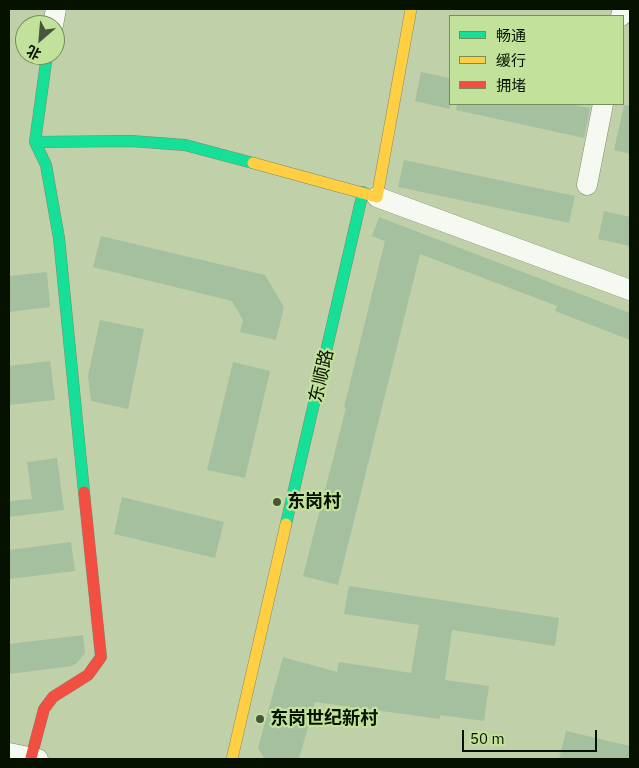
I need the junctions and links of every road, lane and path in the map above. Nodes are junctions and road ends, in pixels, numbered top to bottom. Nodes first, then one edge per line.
1 (411, 9) edge
2 (47, 65) edge
3 (603, 105) edge
4 (35, 142) junction
5 (587, 185) dead end
6 (370, 195) junction
7 (630, 290) edge
8 (9, 753) edge
9 (35, 758) edge
10 (232, 759) edge

1 - 6 street, 东顺路
2 - 4 street
3 - 5 street
4 - 6 street
4 - 9 street
6 - 7 street
6 - 10 street, 东顺路
8 - 9 street

